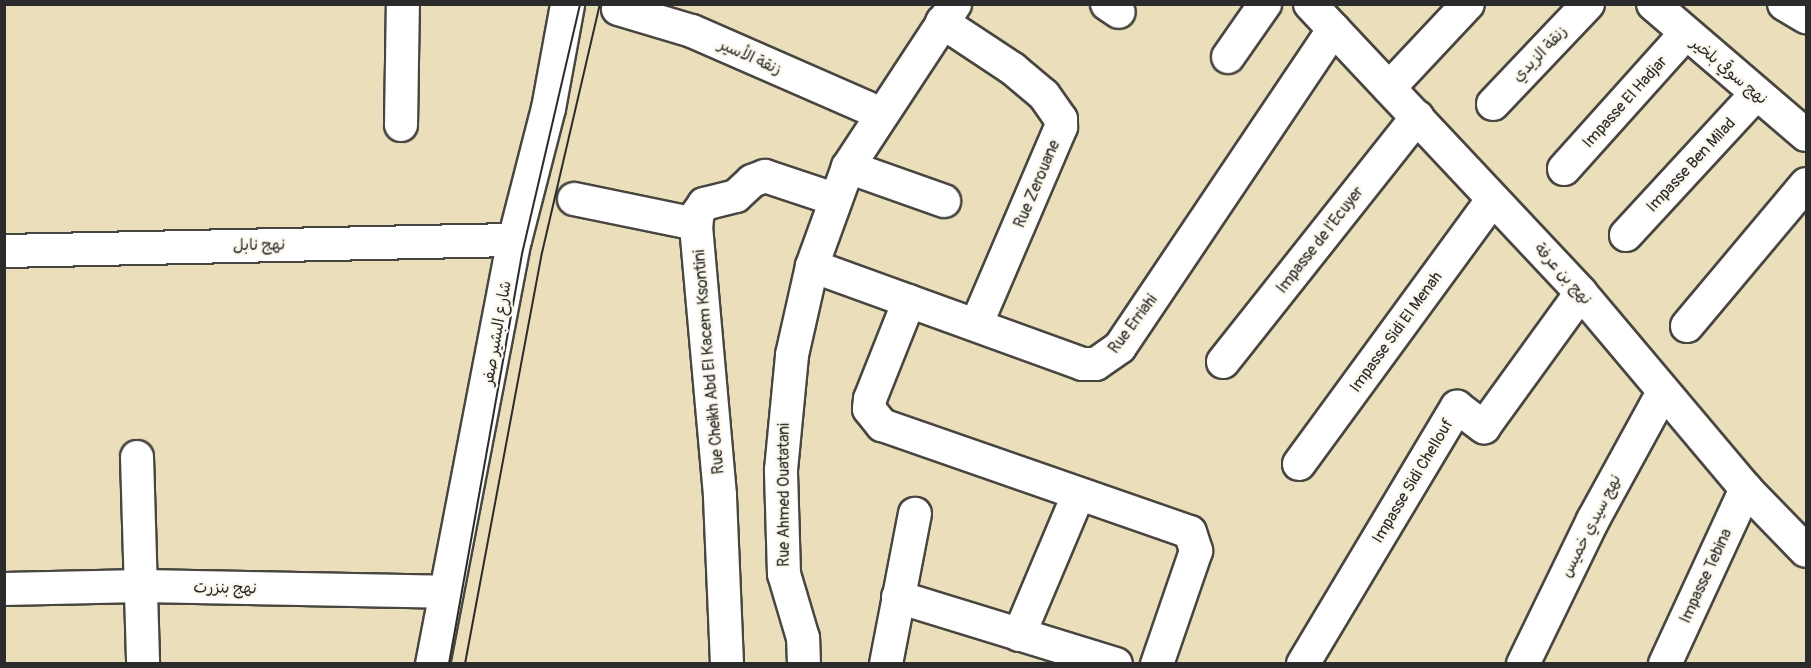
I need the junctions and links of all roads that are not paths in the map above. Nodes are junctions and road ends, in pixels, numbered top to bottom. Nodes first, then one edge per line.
1 (403, 4) edge
2 (567, 4) edge
3 (1265, 4) edge
4 (1310, 4) edge
5 (1468, 4) edge
6 (1588, 4) edge
7 (1784, 4) edge
8 (618, 9) dead end
9 (948, 13) edge
10 (1675, 17) edge
11 (1806, 17) edge
12 (1334, 29) junction
13 (1228, 57) dead end
14 (1389, 88) junction
15 (1756, 94) junction
16 (1493, 104) dead end
17 (880, 113) junction
18 (1417, 117) junction
19 (401, 125) dead end
20 (1806, 135) edge
21 (848, 167) junction
22 (1564, 170) dead end
23 (1806, 184) edge
24 (574, 199) dead end
25 (834, 199) junction
26 (1493, 199) junction
27 (944, 201) dead end
28 (696, 224) junction
29 (1626, 235) dead end
30 (514, 240) junction
31 (4, 251) edge
32 (812, 266) junction
33 (1581, 293) junction
34 (909, 302) junction
35 (976, 326) junction
36 (1687, 326) dead end
37 (1222, 362) dead end
38 (1663, 392) junction
39 (137, 457) dead end
40 (1299, 464) dead end
41 (1746, 489) junction
42 (1077, 495) junction
43 (915, 514) dead end
44 (1806, 552) edge
45 (142, 586) junction
46 (4, 589) edge
47 (445, 592) junction
48 (898, 597) junction
49 (1019, 635) junction
50 (143, 663) edge
51 (432, 663) edge
52 (727, 663) edge
53 (804, 663) edge
54 (886, 663) edge
55 (1116, 663) edge
56 (1158, 663) edge
57 (1303, 663) edge
58 (1523, 663) edge
59 (1665, 663) edge

1 - 19 street
2 - 30 street, شارع البشير صفر
3 - 13 street
4 - 12 street, نهج بن عرفة
5 - 14 street
6 - 16 street, زنقة الزيدي
7 - 11 street
8 - 17 street, زنقة الأسير
9 - 17 street, Rue Ahmed Ouatatani
9 - 35 street, Rue Zerouane
10 - 15 street, نهج سوقي بلخير
10 - 22 street, Impasse El Hadjar
12 - 14 street, نهج بن عرفة
12 - 35 street, Rue Erriahi
14 - 18 street, نهج بن عرفة
15 - 20 street, نهج سوقي بلخير
15 - 29 street, Impasse Ben Milad
17 - 21 street, Rue Ahmed Ouatatani
18 - 26 street, نهج بن عرفة
18 - 37 street, Impasse de l'Ecuyer
21 - 25 street, Rue Ahmed Ouatatani
21 - 27 street
23 - 36 street
24 - 28 street
25 - 28 street
25 - 32 street, Rue Ahmed Ouatatani
26 - 33 street, نهج بن عرفة
26 - 40 street, Impasse Sidi El Menah
28 - 52 street, Rue Cheikh Abd El Kacem Ksontini
30 - 31 street, نهج نابل
30 - 47 street, شارع البشير صفر
32 - 34 street, Rue Erriahi
32 - 53 street, Rue Ahmed Ouatatani
33 - 38 street, نهج بن عرفة
33 - 57 street, Impasse Sidi Chellouf
34 - 35 street, Rue Erriahi
34 - 42 street
38 - 41 street, نهج بن عرفة
38 - 58 street, نهج سيدي خميس
39 - 45 street
41 - 44 street, نهج بن عرفة
41 - 59 street, Impasse Tebina
42 - 49 street
42 - 56 street
43 - 48 street
45 - 46 street, نهج بنزرت
45 - 47 street, نهج بنزرت
45 - 50 street
47 - 51 street, شارع البشير صفر
48 - 49 street
48 - 54 street
49 - 55 street

